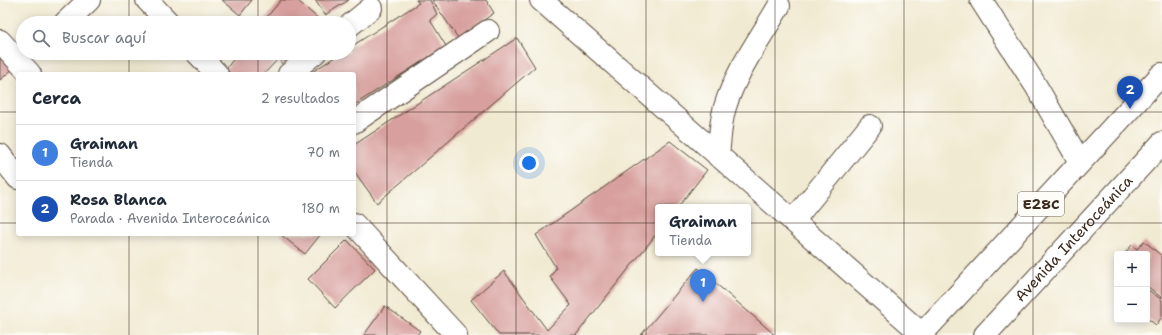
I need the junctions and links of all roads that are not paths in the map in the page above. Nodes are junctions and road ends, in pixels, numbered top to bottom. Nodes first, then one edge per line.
1 (88, 0) edge
2 (147, 0) edge
3 (541, 0) edge
4 (981, 0) edge
5 (779, 6) dead end
6 (371, 8) dead end
7 (72, 16) edge
8 (162, 16) edge
9 (356, 20) edge
10 (488, 31) dead end
11 (0, 41) edge
12 (16, 54) edge
13 (204, 60) edge
14 (306, 60) edge
15 (215, 72) edge
16 (291, 72) edge
17 (1162, 74) edge
18 (356, 121) edge
19 (870, 126) dead end
20 (1162, 143) edge
21 (0, 154) edge
22 (718, 156) junction
23 (1080, 162) junction
24 (16, 175) edge
25 (793, 221) junction
26 (356, 226) edge
27 (921, 334) edge
28 (456, 335) edge
29 (985, 335) edge

1 - 7 main road
2 - 8 main road
3 - 22 main road
4 - 23 main road
5 - 22 main road
6 - 9 main road
10 - 18 main road
11 - 12 main road
13 - 15 main road
14 - 16 main road
17 - 23 main road, E28C
19 - 25 main road
20 - 29 main road, Avenida Interoceánica
21 - 24 main road
22 - 25 main road
23 - 27 main road, E28C
25 - 27 main road
26 - 28 main road

